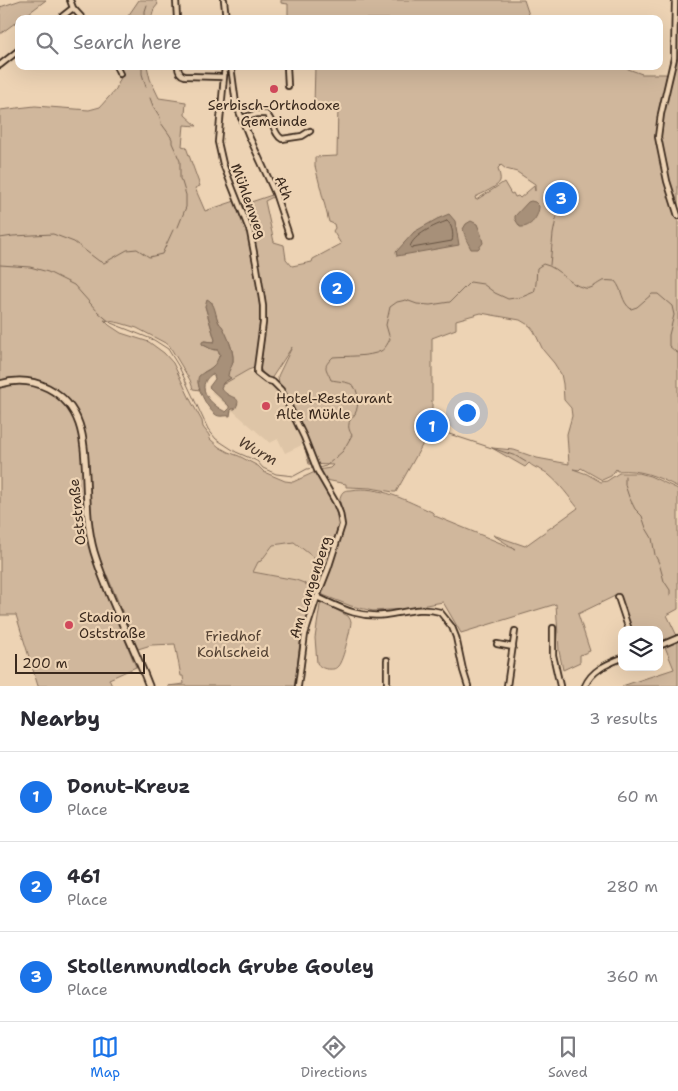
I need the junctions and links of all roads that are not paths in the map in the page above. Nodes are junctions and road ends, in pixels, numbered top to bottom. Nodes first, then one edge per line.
1 (70, 0) edge
2 (176, 0) edge
3 (224, 0) edge
4 (675, 0) edge
5 (74, 8) junction
6 (64, 15) edge
7 (79, 15) edge
8 (177, 15) edge
9 (226, 15) edge
10 (15, 53) edge
11 (0, 65) edge
12 (118, 70) edge
13 (179, 70) edge
14 (225, 70) edge
15 (231, 70) edge
16 (287, 70) edge
17 (120, 74) dead end
18 (224, 76) junction
19 (288, 86) dead end
20 (241, 118) junction
21 (310, 132) dead end
22 (678, 216) edge
23 (289, 235) dead end
24 (257, 373) joint
25 (0, 384) edge
26 (317, 596) junction
27 (618, 597) dead end
28 (628, 626) edge
29 (553, 628) dead end
30 (515, 631) dead end
31 (678, 638) edge
32 (498, 644) dead end
33 (663, 644) edge
34 (513, 647) junction
35 (387, 660) dead end
36 (618, 660) edge
37 (149, 686) edge
38 (298, 686) edge
39 (387, 686) edge
40 (468, 686) edge
41 (507, 686) edge
42 (560, 686) edge
43 (585, 686) edge

1 - 5 street
2 - 8 street
3 - 9 street
4 - 22 street
5 - 6 street
5 - 7 street
10 - 11 street
12 - 17 street
13 - 18 street
14 - 18 street, Mühlenweg
15 - 20 street, Ath
16 - 19 street
18 - 24 street, Mühlenweg
20 - 21 street
20 - 23 street, Ath
24 - 26 street, Am Langenberg
25 - 37 street, Oststraße
26 - 38 street, Am Langenberg
26 - 40 street
27 - 28 street
29 - 42 street
30 - 34 street
31 - 33 street
32 - 34 street
34 - 41 street
35 - 39 street
36 - 43 street

